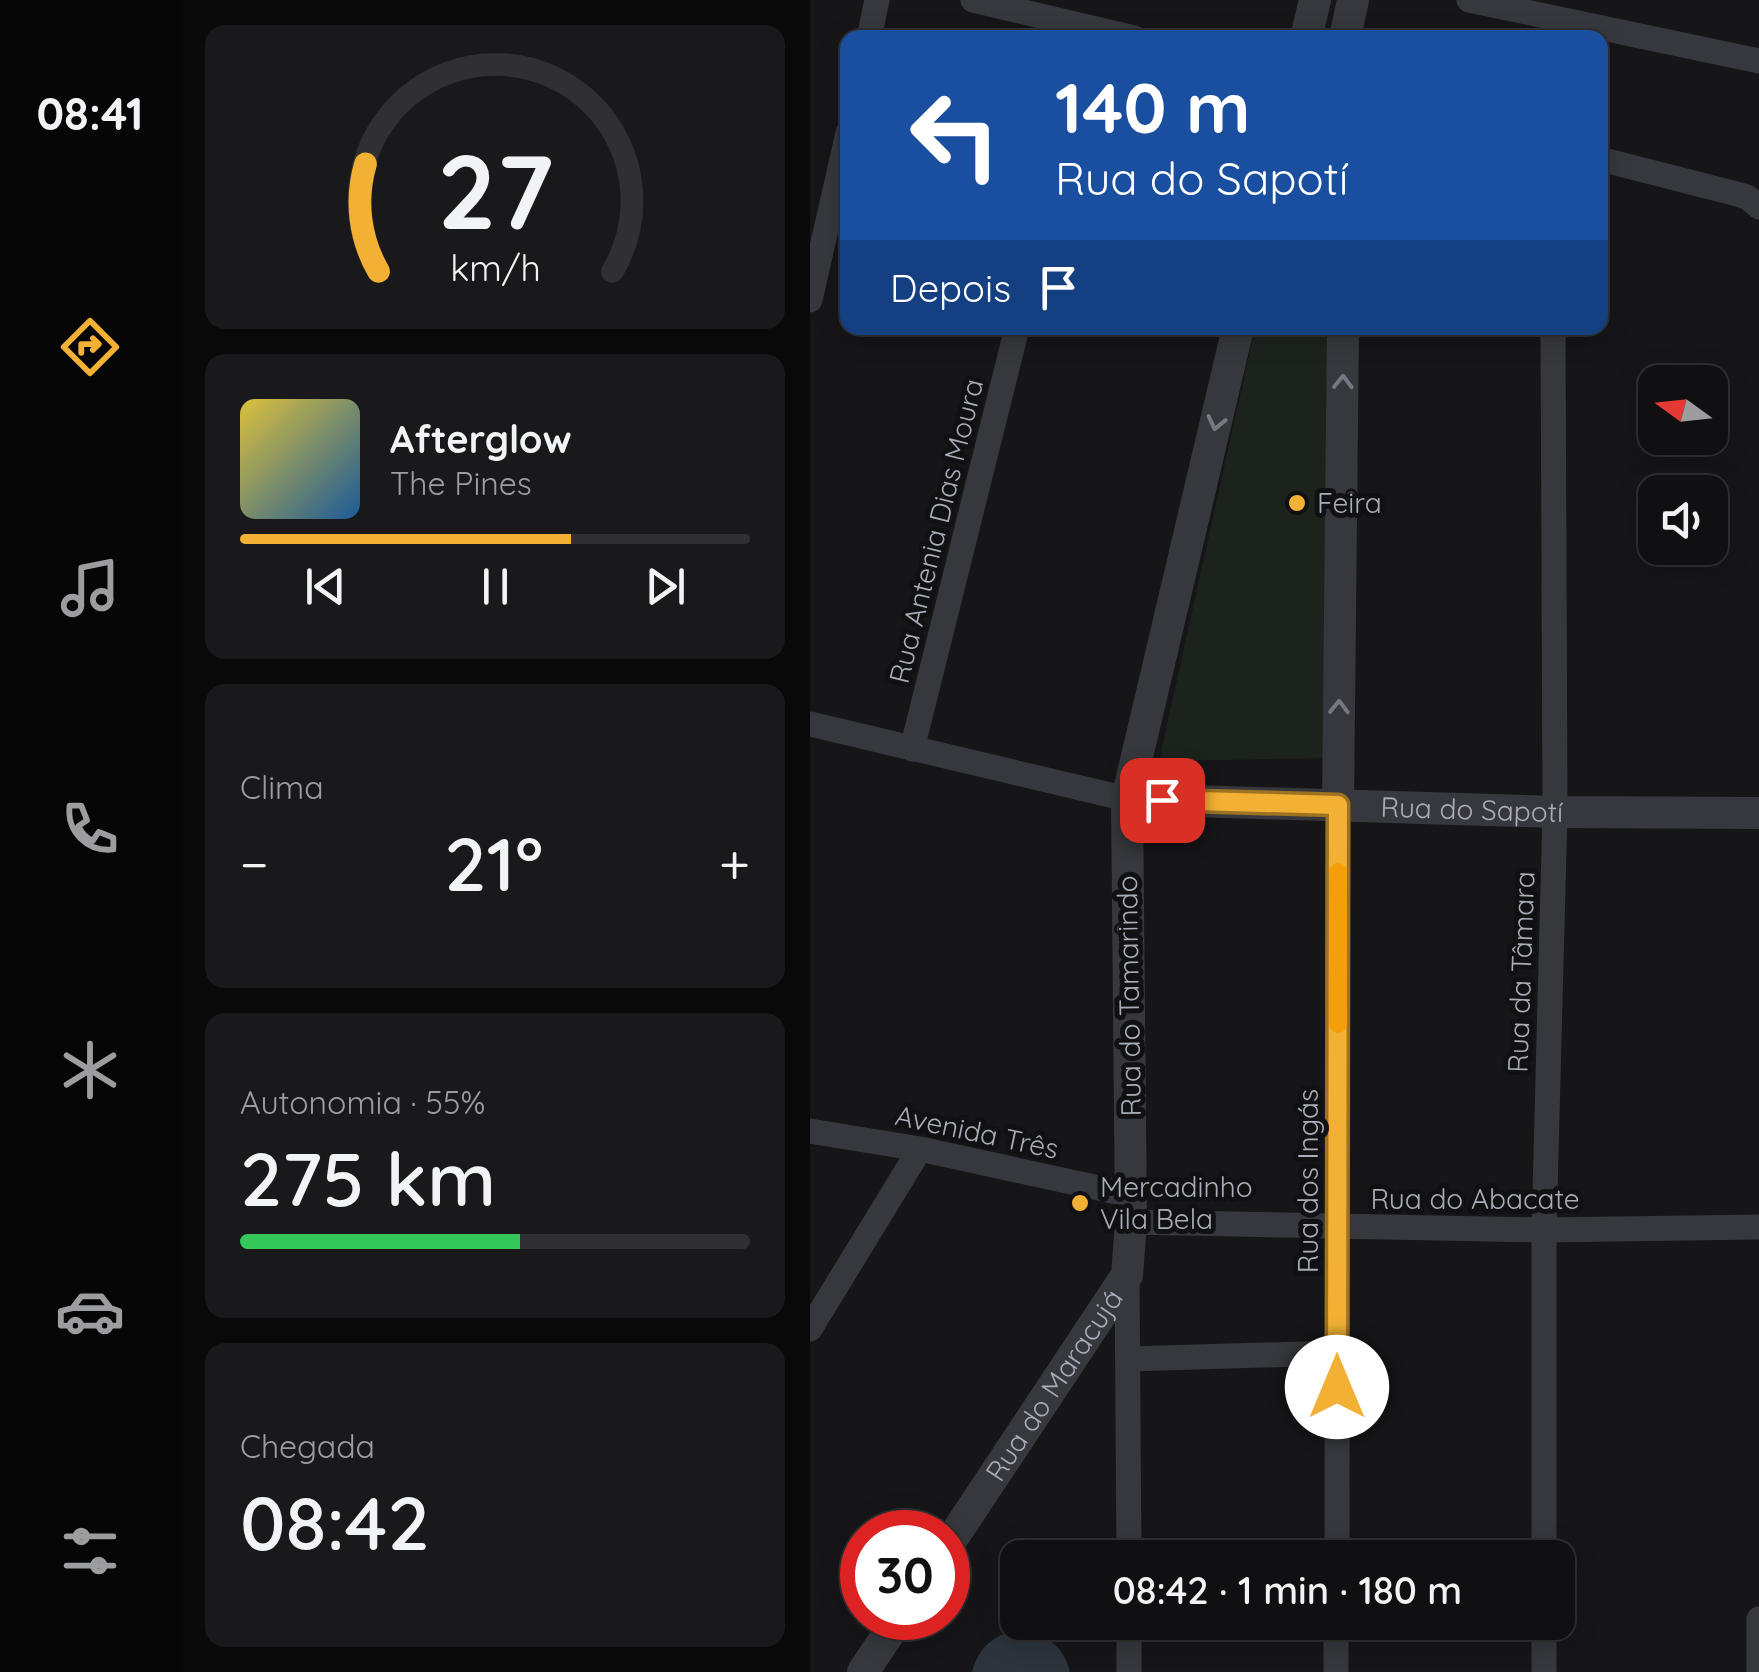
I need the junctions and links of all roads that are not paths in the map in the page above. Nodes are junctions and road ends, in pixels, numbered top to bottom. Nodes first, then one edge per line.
1 (878, 0) edge
2 (973, 0) edge
3 (1315, 0) edge
4 (1353, 0) edge
5 (1469, 0) edge
6 (871, 30) edge
7 (1080, 30) edge
8 (1308, 30) edge
9 (1347, 30) edge
10 (1759, 60) edge
11 (1608, 161) edge
12 (840, 168) edge
13 (1759, 207) edge
14 (810, 300) edge
15 (1015, 335) edge
16 (1236, 335) edge
17 (1343, 335) edge
18 (1553, 335) edge
19 (810, 724) edge
20 (912, 749) junction
21 (1127, 799) junction
22 (1338, 805) junction
23 (1555, 812) junction
24 (1759, 813) edge
25 (810, 1131) edge
26 (920, 1148) junction
27 (1131, 1208) junction
28 (1759, 1227) edge
29 (1338, 1228) junction
30 (1544, 1230) junction
31 (1127, 1275) junction
32 (810, 1329) edge
33 (1337, 1353) junction
34 (1128, 1359) junction
35 (970, 1512) edge
36 (1129, 1540) edge
37 (1336, 1540) edge
38 (1544, 1540) edge
39 (1759, 1619) edge
40 (885, 1640) edge
41 (1129, 1640) edge
42 (1336, 1640) edge
43 (1544, 1640) edge
44 (863, 1672) edge
45 (1129, 1672) edge
46 (1336, 1672) edge
47 (1544, 1672) edge
48 (1758, 1672) edge

1 - 6 street
2 - 7 street
3 - 8 street
4 - 9 street
5 - 10 street
11 - 13 street
12 - 14 street
15 - 20 street, Rua Antenia Dias Moura
16 -> 21 street, Rua do Tamarindo
22 -> 17 street
18 - 23 street, Rua da Tâmara
19 - 20 street
20 - 21 street
21 - 22 street, Rua do Sapotí
21 - 27 street, Rua do Tamarindo
22 - 23 street, Rua do Sapotí
22 - 29 street, Rua dos Ingás
23 - 24 street, Rua do Sapotí
23 - 30 street, Rua da Tâmara
25 - 26 street, Avenida Três
26 - 27 street, Avenida Três
26 - 32 street
27 - 29 street, Rua do Abacate
27 - 31 street, Rua do Tamarindo
28 - 30 street, Rua do Abacate
29 - 30 street, Rua do Abacate
29 - 33 street, Rua dos Ingás
30 - 38 street, Rua da Tâmara
31 - 34 street, Rua do Tamarindo
31 - 35 street, Rua do Maracujá
33 - 34 street
33 - 37 street, Rua dos Ingás
34 - 36 street, Rua do Tamarindo
39 - 48 street
40 - 44 street
41 - 45 street
42 - 46 street
43 - 47 street

